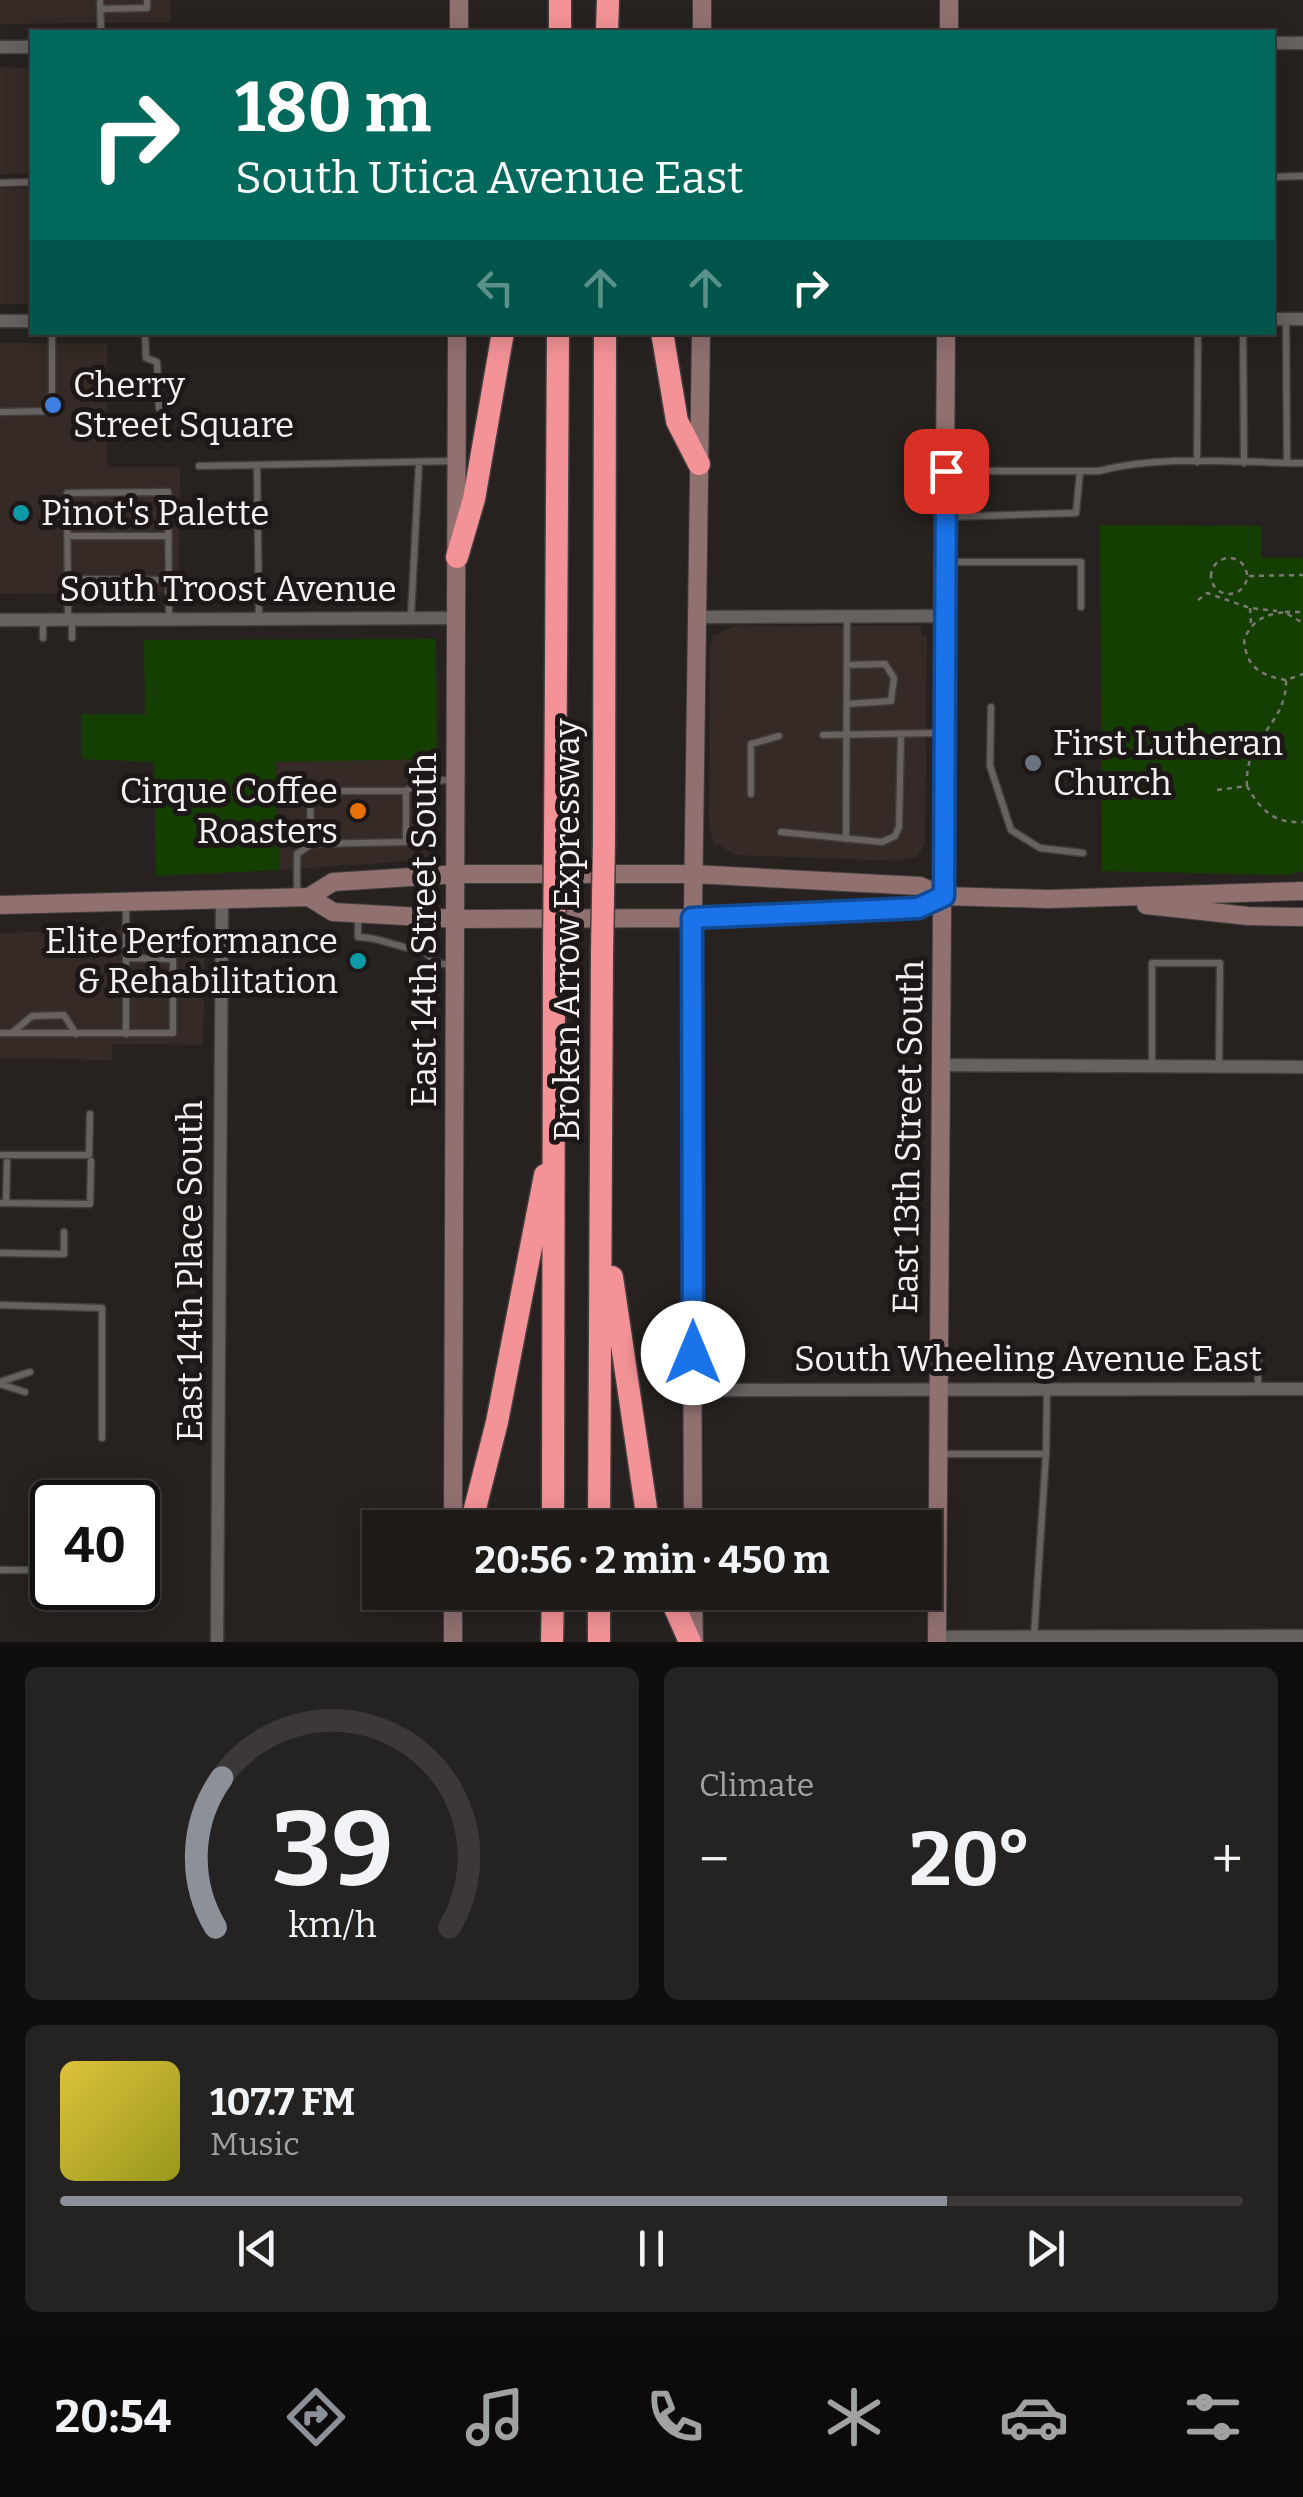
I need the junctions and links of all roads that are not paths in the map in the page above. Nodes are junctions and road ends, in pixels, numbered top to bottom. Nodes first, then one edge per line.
1 (147, 0) edge
2 (459, 0) edge
3 (560, 0) edge
4 (608, 0) edge
5 (702, 0) edge
6 (949, 0) edge
7 (100, 4) edge
8 (101, 30) edge
9 (458, 30) edge
10 (560, 30) edge
11 (607, 30) edge
12 (702, 30) edge
13 (949, 30) edge
14 (1275, 44) edge
15 (1303, 44) edge
16 (0, 47) edge
17 (30, 47) edge
18 (1275, 176) edge
19 (1303, 176) edge
20 (30, 182) edge
21 (0, 183) edge
22 (1280, 319) edge
23 (1303, 319) edge
24 (0, 320) edge
25 (30, 321) edge
26 (52, 335) edge
27 (145, 335) edge
28 (457, 335) edge
29 (502, 335) edge
30 (558, 335) edge
31 (605, 335) edge
32 (663, 335) edge
33 (701, 335) edge
34 (946, 335) edge
35 (1198, 335) edge
36 (1244, 335) edge
37 (158, 408) dead end
38 (0, 412) edge
39 (457, 461) junction
40 (419, 462) junction
41 (1197, 462) junction
42 (1244, 463) junction
43 (1287, 463) junction
44 (1303, 463) edge
45 (699, 464) junction
46 (258, 465) junction
47 (199, 466) dead end
48 (946, 471) junction
49 (1080, 472) junction
50 (945, 517) junction
51 (67, 536) junction
52 (169, 536) junction
53 (457, 557) junction
54 (945, 562) junction
55 (68, 579) junction
56 (169, 580) junction
57 (1081, 607) dead end
58 (698, 616) junction
59 (848, 616) junction
60 (945, 616) junction
61 (411, 618) junction
62 (457, 618) junction
63 (170, 619) junction
64 (259, 619) junction
65 (0, 620) edge
66 (43, 620) junction
67 (70, 621) junction
68 (43, 638) dead end
69 (72, 638) dead end
70 (847, 665) junction
71 (846, 704) junction
72 (991, 707) dead end
73 (946, 733) junction
74 (901, 734) junction
75 (846, 735) junction
76 (779, 736) dead end
77 (824, 736) dead end
78 (458, 780) junction
79 (406, 790) junction
80 (751, 794) dead end
81 (780, 832) dead end
82 (846, 839) junction
83 (311, 844) junction
84 (1083, 852) dead end
85 (458, 874) junction
86 (693, 874) junction
87 (1303, 891) edge
88 (944, 896) junction
89 (303, 897) junction
90 (1096, 899) junction
91 (222, 900) junction
92 (0, 904) edge
93 (126, 904) junction
94 (358, 914) junction
95 (1303, 917) edge
96 (692, 918) junction
97 (457, 919) junction
98 (126, 958) junction
99 (457, 964) junction
100 (0, 1032) edge
101 (12, 1033) junction
102 (76, 1034) junction
103 (126, 1034) junction
104 (940, 1065) junction
105 (1152, 1067) junction
106 (1219, 1068) junction
107 (1303, 1068) edge
108 (90, 1114) dead end
109 (555, 1128) junction
110 (0, 1155) edge
111 (90, 1161) dead end
112 (7, 1162) dead end
113 (601, 1199) junction
114 (3, 1202) edge
115 (64, 1232) dead end
116 (0, 1253) edge
117 (0, 1305) edge
118 (1258, 1359) dead end
119 (30, 1372) dead end
120 (0, 1383) edge
121 (1258, 1388) junction
122 (1303, 1389) edge
123 (694, 1390) junction
124 (938, 1390) junction
125 (1047, 1390) junction
126 (25, 1392) dead end
127 (102, 1438) dead end
128 (938, 1454) junction
129 (1046, 1454) junction
130 (453, 1510) edge
131 (475, 1510) edge
132 (553, 1510) edge
133 (599, 1510) edge
134 (646, 1510) edge
135 (693, 1510) edge
136 (0, 1570) edge
137 (30, 1570) edge
138 (453, 1610) edge
139 (553, 1610) edge
140 (599, 1610) edge
141 (677, 1610) edge
142 (693, 1610) edge
143 (1303, 1636) edge
144 (1034, 1637) junction
145 (1187, 1639) edge
146 (938, 1640) edge
147 (217, 1642) edge
148 (453, 1642) edge
149 (552, 1642) edge
150 (598, 1642) edge
151 (692, 1642) edge

1 - 7 lane
2 - 9 street
3 - 10 highway
4 - 11 highway
5 - 12 street
6 - 13 street
7 - 8 lane
14 - 15 street
16 - 17 street
18 - 19 lane
20 - 21 lane
22 - 23 street
22 - 43 lane
24 - 25 street
26 - 38 lane
27 - 37 lane
28 - 39 street, East 14th Street South
29 - 53 highway
30 - 109 highway, Broken Arrow Expressway, bridge
31 - 113 highway, Broken Arrow Expressway, bridge
32 - 45 highway
33 - 45 street
34 - 48 street, East 13th Street South
35 - 41 lane
36 - 42 lane
39 - 40 lane
39 - 53 street, East 14th Street South
40 - 46 lane
40 - 61 lane
41 - 42 lane
41 - 49 lane
42 - 43 lane
43 - 44 lane
45 - 58 street
46 - 47 lane
46 - 64 lane
48 - 49 lane
48 - 50 street, East 13th Street South
49 - 50 lane
50 - 54 street, East 13th Street South
51 - 52 lane
51 - 52 lane
51 - 55 lane
52 - 56 lane
53 - 62 street, East 14th Street South
54 - 57 lane
54 - 60 street, East 13th Street South
55 - 56 lane
55 - 67 lane
56 - 63 lane
58 - 59 street
58 - 86 street
59 - 60 street
59 - 70 lane
60 - 73 street, East 13th Street South
61 - 62 street, South Troost Avenue
61 - 64 street, South Troost Avenue
62 - 78 street, East 14th Street South
63 - 64 street, South Troost Avenue
63 - 67 street, South Troost Avenue
65 - 66 street, South Troost Avenue
66 - 67 street, South Troost Avenue
66 - 68 lane
67 - 69 lane
70 - 71 lane
70 - 71 lane
71 - 75 lane
72 - 84 lane
73 - 74 lane
73 - 88 street, East 13th Street South
74 - 75 lane
74 - 82 lane
75 - 77 lane
75 - 82 lane
76 - 80 lane
78 - 79 lane
78 - 85 street, East 14th Street South
79 - 83 lane
79 - 83 lane
81 - 82 lane
83 - 89 lane
85 - 86 street
85 - 89 street
85 - 97 street, East 14th Street South
86 - 88 street
86 - 96 street
87 - 90 street
88 - 90 street
88 - 96 street
88 - 104 street, East 13th Street South
89 - 91 street
89 - 94 street
90 - 95 street
91 - 93 street
91 - 147 street, East 14th Place South
92 - 93 street
93 - 98 lane
94 - 97 street
94 - 99 lane
96 - 97 street
96 - 123 street
97 - 99 street, East 14th Street South
98 - 103 lane
98 - 103 lane
99 - 130 street, East 14th Street South
100 - 101 lane
101 - 102 lane
101 - 102 lane
102 - 103 lane
104 - 105 street
104 - 124 street, East 13th Street South
105 - 106 street
105 - 106 lane
106 - 107 street
108 - 110 lane
109 - 131 highway
109 - 132 highway, Broken Arrow Expressway
111 - 114 lane
112 - 114 lane
113 - 133 highway, Broken Arrow Expressway
113 - 134 highway
115 - 116 lane
117 - 127 lane
118 - 121 lane
119 - 120 lane
120 - 126 lane
121 - 122 street, South Wheeling Avenue East
121 - 125 street, South Wheeling Avenue East
123 - 124 street, South Wheeling Avenue East
123 - 135 street
124 - 125 street, South Wheeling Avenue East
124 - 128 street, East 13th Street South
125 - 129 lane
128 - 129 lane
128 - 146 street, East 13th Street South
129 - 144 lane
136 - 137 lane
138 - 148 street
139 - 149 highway
140 - 150 highway
141 - 151 highway
142 - 151 street
143 - 145 street
144 - 145 street
144 - 146 street

